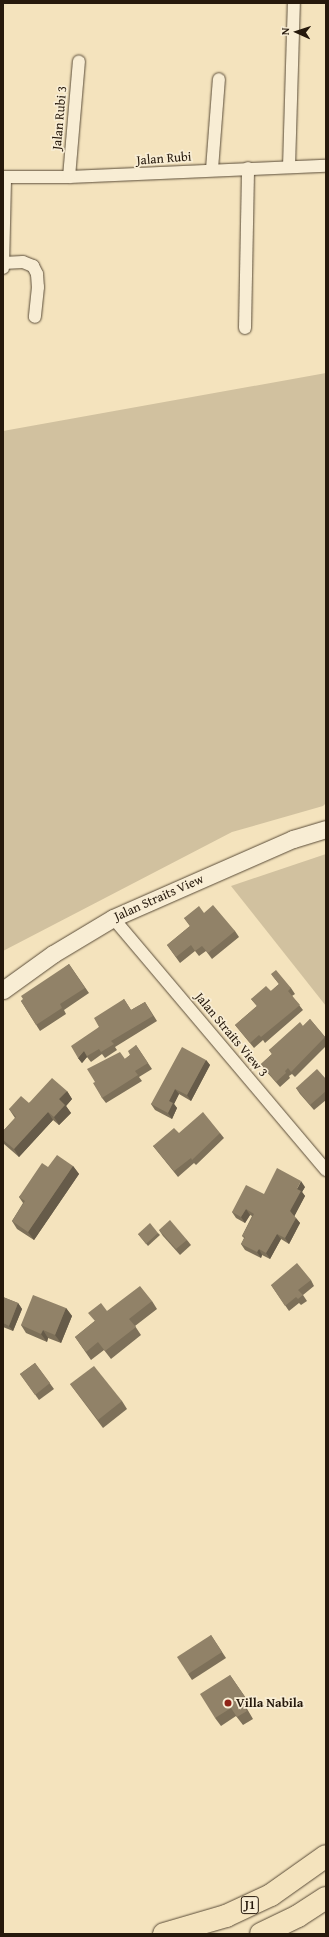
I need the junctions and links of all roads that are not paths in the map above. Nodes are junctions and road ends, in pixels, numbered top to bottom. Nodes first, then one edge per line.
1 (294, 3) edge
2 (79, 61) dead end
3 (219, 78) dead end
4 (326, 166) edge
5 (289, 167) junction
6 (248, 168) junction
7 (212, 169) junction
8 (4, 177) edge
9 (69, 177) junction
10 (3, 263) edge
11 (3, 268) edge
12 (35, 317) dead end
13 (245, 328) dead end
14 (326, 829) edge
15 (113, 918) junction
16 (3, 990) edge
17 (326, 1170) edge
18 (326, 1856) edge
19 (326, 1898) edge
20 (164, 1934) edge
21 (261, 1934) edge

1 - 5 street
2 - 9 street, Jalan Rubi 3
3 - 7 street
4 - 5 street, Jalan Rubi
5 - 6 street, Jalan Rubi
6 - 7 street, Jalan Rubi
6 - 13 street
7 - 9 street, Jalan Rubi
8 - 9 street, Jalan Rubi
8 - 10 street
10 - 11 street
10 - 12 street
14 - 15 street, Jalan Straits View
15 - 16 street, Jalan Straits View
15 - 17 street, Jalan Straits View 3
18 - 20 highway, J1
19 - 21 highway, J1

